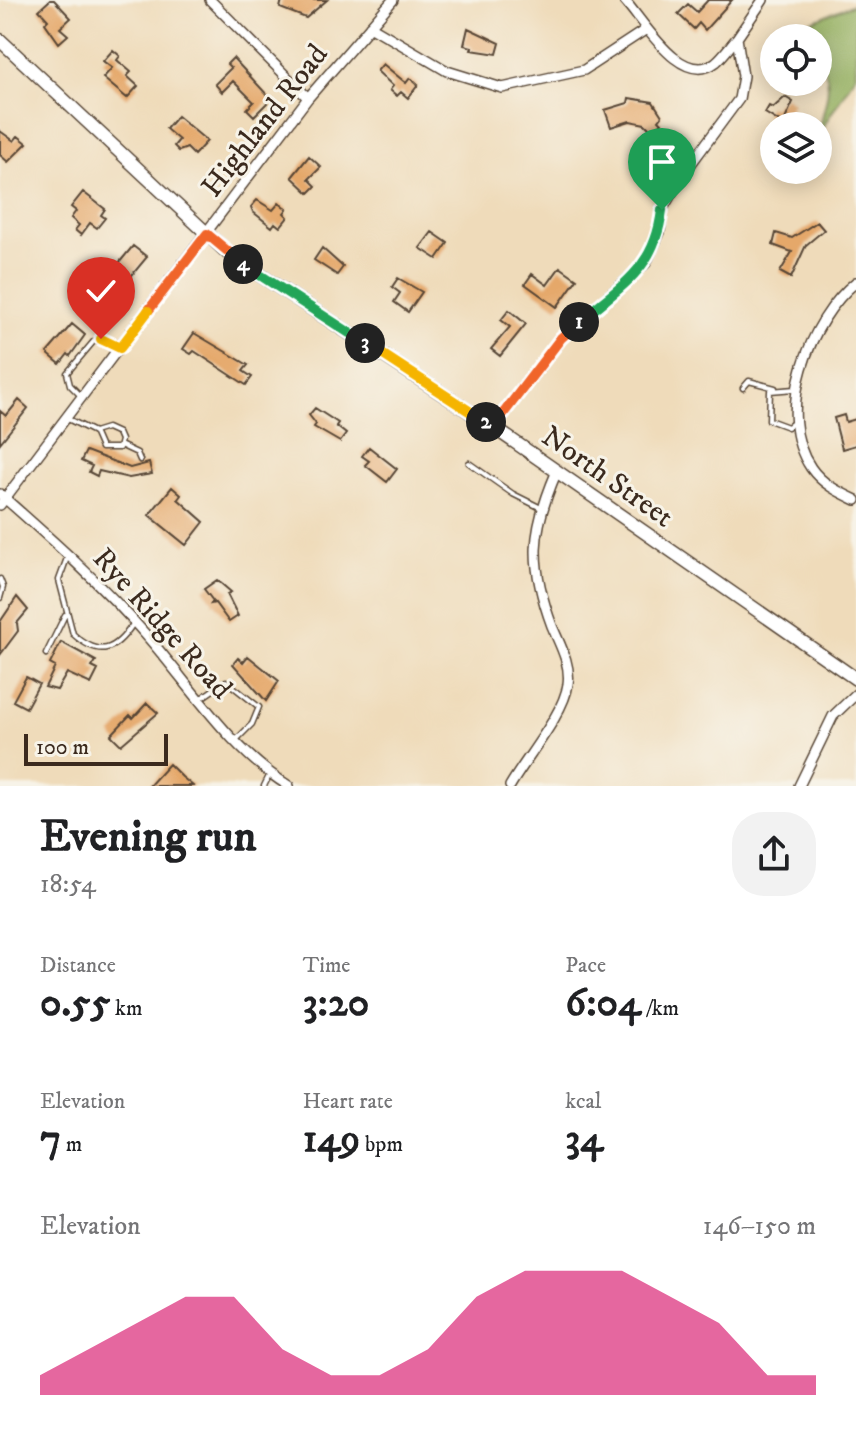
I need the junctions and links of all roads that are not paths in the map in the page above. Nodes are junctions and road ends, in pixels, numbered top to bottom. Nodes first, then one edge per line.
1 (210, 0) edge
2 (393, 0) edge
3 (624, 0) edge
4 (763, 0) edge
5 (370, 26) junction
6 (645, 30) junction
7 (737, 38) junction
8 (0, 40) edge
9 (308, 98) junction
10 (207, 234) junction
11 (856, 282) edge
12 (842, 294) junction
13 (856, 298) edge
14 (120, 348) junction
15 (743, 388) dead end
16 (775, 388) junction
17 (795, 389) junction
18 (82, 397) junction
19 (66, 418) junction
20 (797, 420) junction
21 (493, 427) junction
22 (94, 432) junction
23 (120, 445) junction
24 (140, 460) dead end
25 (469, 463) dead end
26 (557, 471) junction
27 (2, 499) edge
28 (856, 500) edge
29 (541, 508) junction
30 (70, 555) junction
31 (0, 579) edge
32 (0, 598) edge
33 (66, 613) junction
34 (134, 622) junction
35 (46, 654) dead end
36 (856, 679) edge
37 (856, 694) edge
38 (200, 699) junction
39 (235, 741) junction
40 (270, 774) junction
41 (264, 786) edge
42 (289, 786) edge
43 (510, 786) edge
44 (799, 786) edge

1 - 9 street
2 - 5 street, Highland Road
3 - 6 street
4 - 7 street
5 - 6 street
5 - 9 street, Highland Road
6 - 7 street
7 - 21 street
8 - 10 main road, North Street
9 - 10 street, Highland Road
10 - 14 street, Highland Road
10 - 21 main road, North Street
11 - 12 street
12 - 13 street
12 - 17 street
14 - 18 street, Highland Road
14 - 18 lane
15 - 16 lane
16 - 17 lane
16 - 20 lane
17 - 20 street
18 - 19 street, Highland Road
19 - 22 lane
19 - 27 street, Highland Road
20 - 28 street
21 - 26 main road, North Street
22 - 23 lane
22 - 23 lane
23 - 24 lane
25 - 29 lane
26 - 29 street
26 - 36 main road, North Street
27 - 30 street, Rye Ridge Road
29 - 43 street
30 - 33 lane
30 - 34 street, Rye Ridge Road
31 - 32 lane
33 - 34 lane
33 - 35 lane
34 - 38 street, Rye Ridge Road
37 - 44 street
38 - 39 street, Rye Ridge Road
38 - 39 lane
39 - 40 street, Rye Ridge Road
40 - 41 lane
40 - 42 street, Rye Ridge Road

